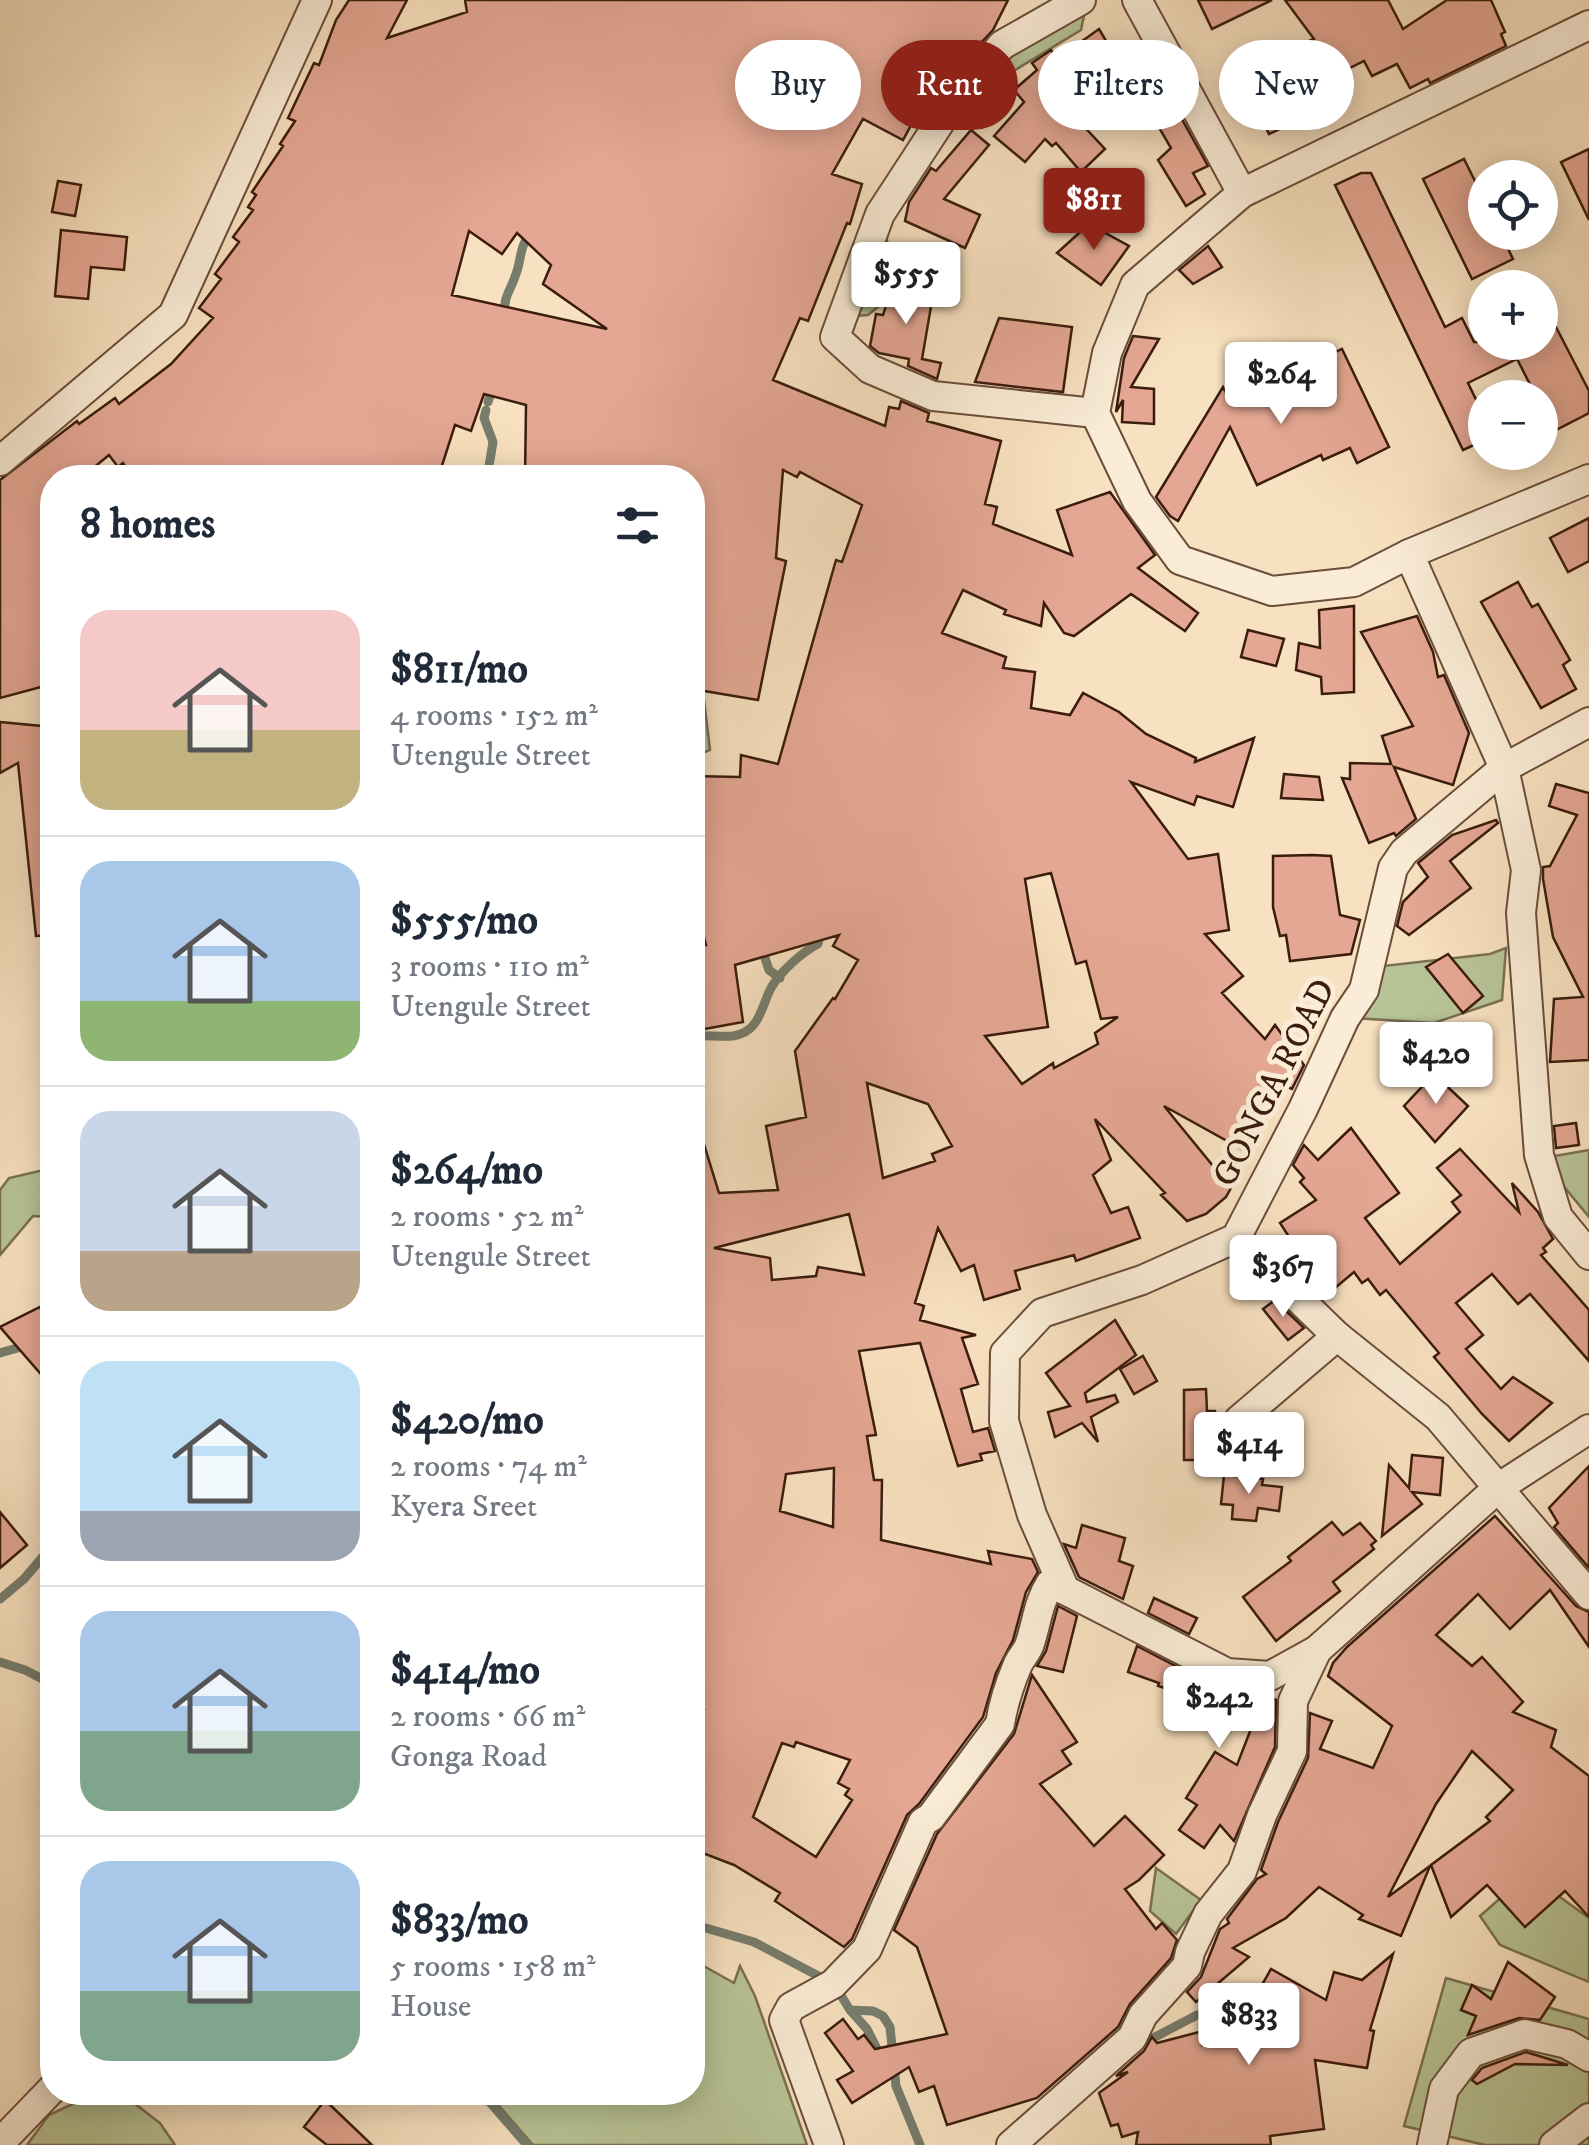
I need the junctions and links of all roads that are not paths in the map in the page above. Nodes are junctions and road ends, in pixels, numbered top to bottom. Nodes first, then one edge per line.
1 (316, 0) edge
2 (1081, 0) edge
3 (1136, 0) edge
4 (1589, 25) edge
5 (1242, 193) junction
6 (1096, 413) junction
7 (0, 461) edge
8 (1589, 478) edge
9 (1408, 554) junction
10 (1589, 722) edge
11 (1504, 768) junction
12 (1236, 1238) junction
13 (1589, 1255) edge
14 (1337, 1336) junction
15 (1239, 1420) dead end
16 (1589, 1429) edge
17 (1498, 1488) junction
18 (1065, 1590) junction
19 (1589, 1595) edge
20 (1317, 1650) junction
21 (1589, 2057) edge
22 (40, 2101) edge
23 (1589, 2118) edge
24 (0, 2142) edge
25 (829, 2145) edge
26 (1011, 2145) edge
27 (1432, 2145) edge
28 (1554, 2145) edge

1 - 7 street
2 - 6 street
3 - 5 street
4 - 5 street
5 - 6 street
6 - 9 street
8 - 9 street
9 - 11 street
10 - 11 street, GONGA ROAD
11 - 12 street, GONGA ROAD
11 - 13 street
12 - 14 street
12 - 18 street, GONGA ROAD
14 - 15 street
14 - 17 street
16 - 17 street
17 - 19 street
17 - 20 street
18 - 20 street
18 - 25 street
20 - 26 street
21 - 27 street
22 - 24 street
23 - 28 street

